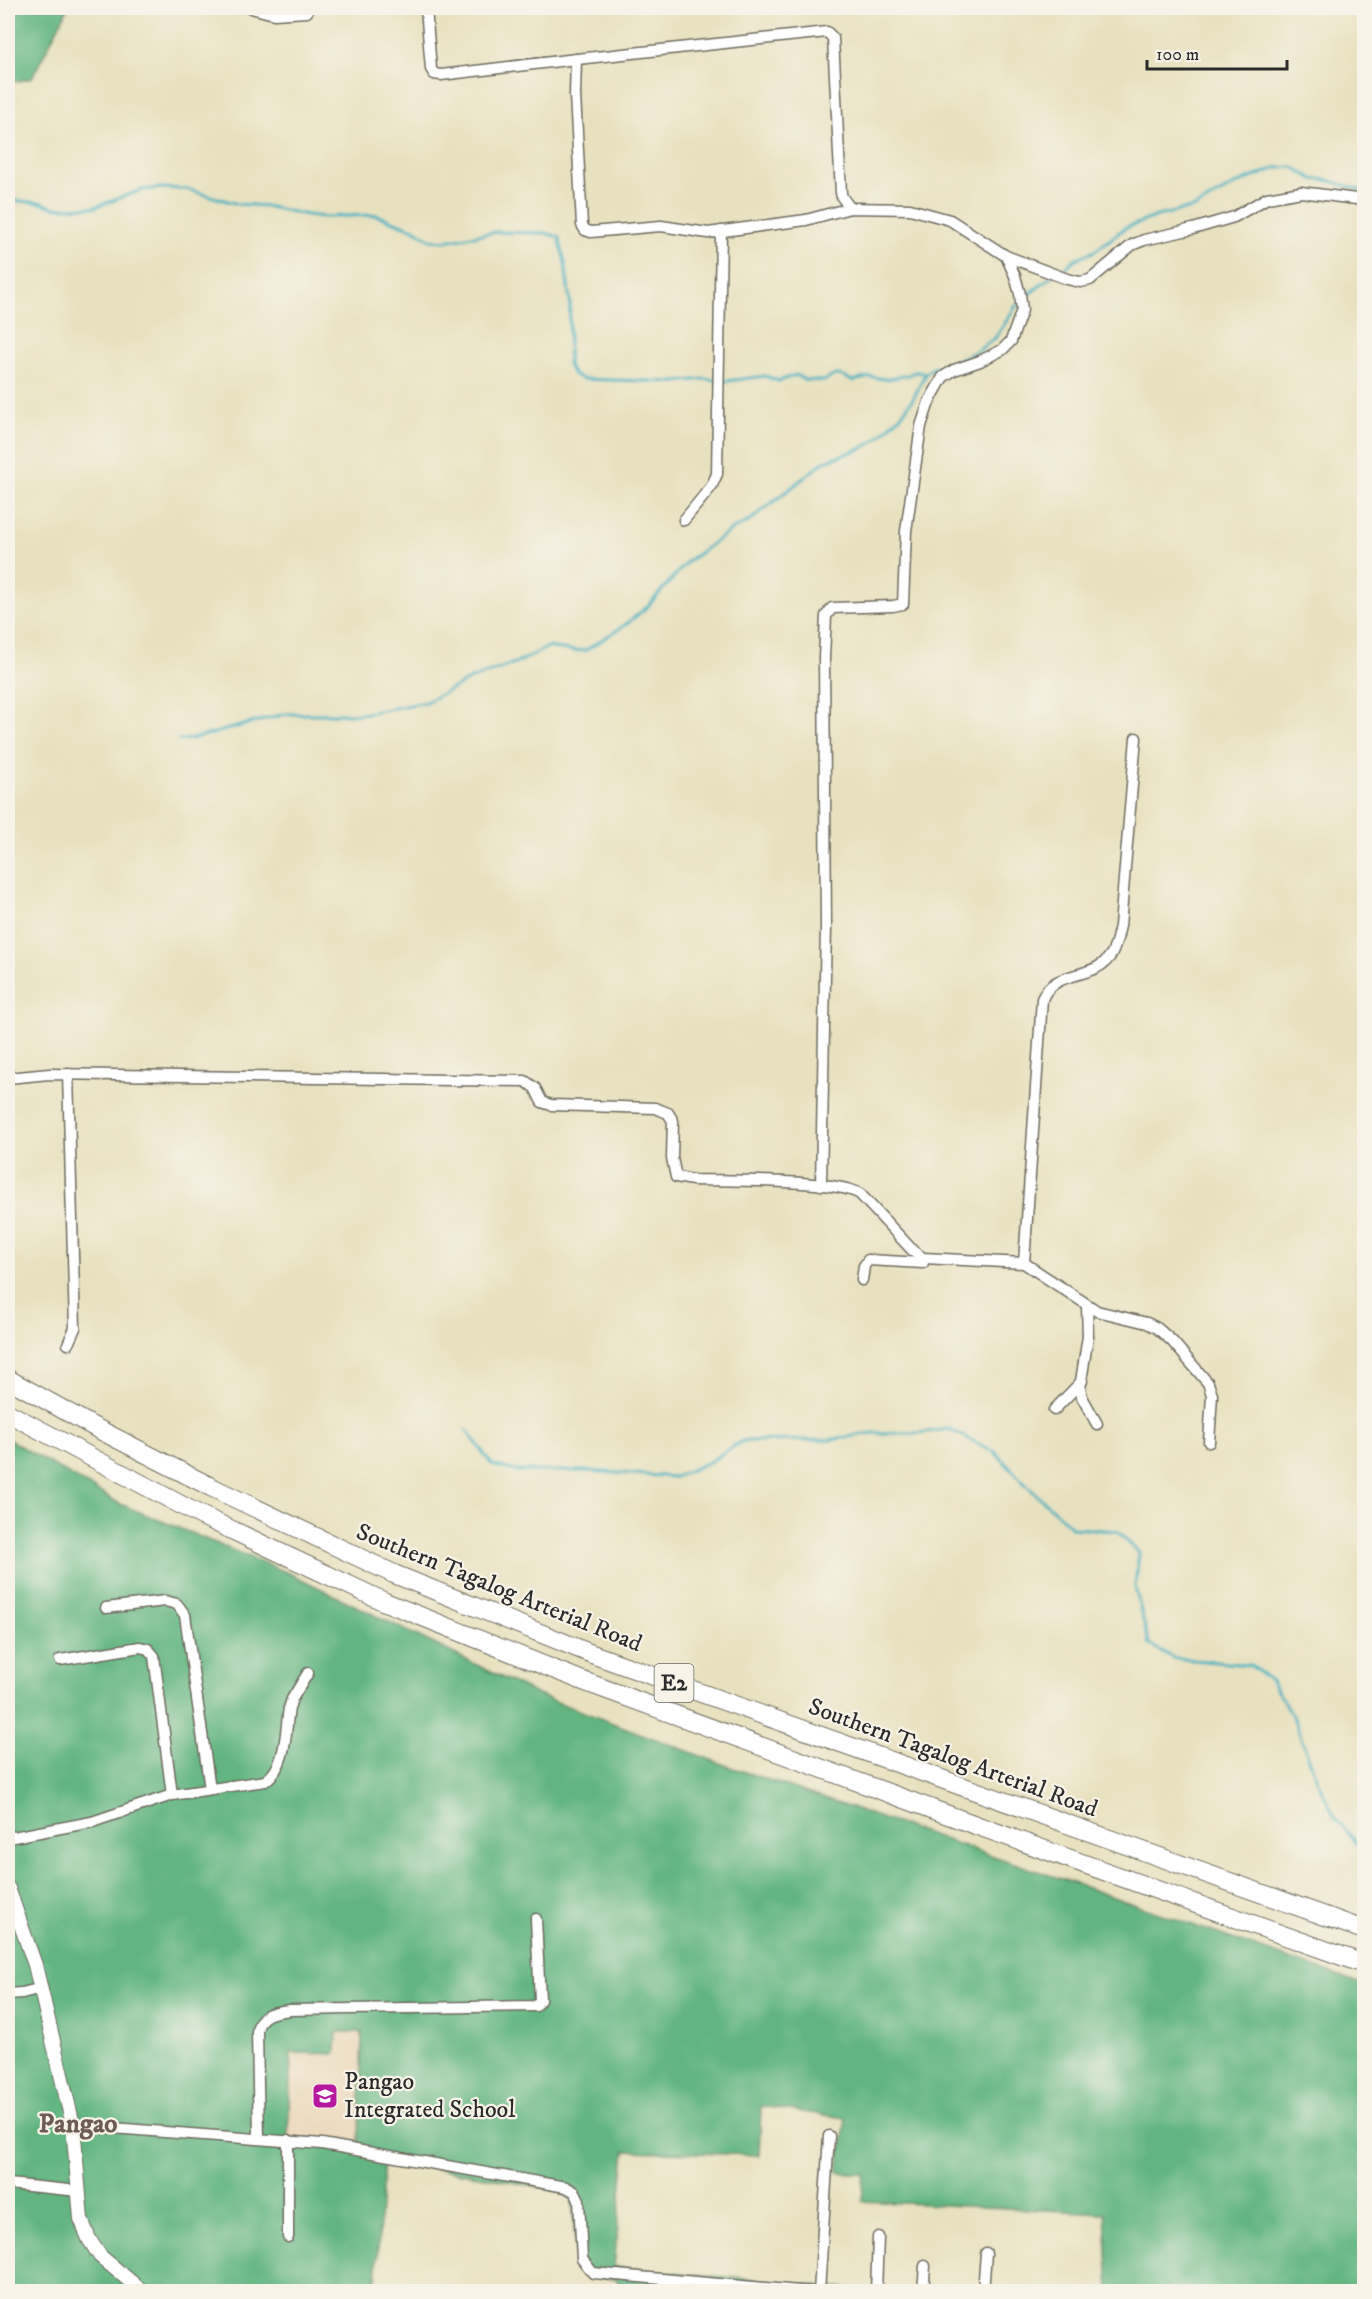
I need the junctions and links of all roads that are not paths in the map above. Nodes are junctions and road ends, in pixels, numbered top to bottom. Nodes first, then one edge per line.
1 (251, 8) edge
2 (426, 8) edge
3 (307, 12) dead end
4 (576, 59) junction
5 (1365, 200) edge
6 (850, 208) junction
7 (721, 231) junction
8 (1006, 256) junction
9 (684, 520) dead end
10 (1136, 738) dead end
11 (68, 1074) junction
12 (8, 1078) edge
13 (821, 1185) junction
14 (923, 1258) junction
15 (1024, 1263) junction
16 (862, 1280) dead end
17 (1087, 1306) junction
18 (68, 1344) dead end
19 (8, 1379) edge
20 (1082, 1381) junction
21 (1054, 1410) dead end
22 (8, 1413) edge
23 (1097, 1424) dead end
24 (1209, 1442) dead end
25 (106, 1608) dead end
26 (60, 1660) dead end
27 (308, 1673) dead end
28 (210, 1789) junction
29 (172, 1795) junction
30 (8, 1838) edge
31 (8, 1888) edge
32 (536, 1919) dead end
33 (1365, 1930) edge
34 (1365, 1964) edge
35 (42, 1988) junction
36 (8, 1994) edge
37 (73, 2125) junction
38 (829, 2136) dead end
39 (258, 2138) junction
40 (288, 2140) junction
41 (8, 2184) edge
42 (79, 2190) junction
43 (288, 2237) dead end
44 (878, 2238) dead end
45 (986, 2253) dead end
46 (925, 2266) dead end
47 (143, 2292) edge
48 (811, 2292) edge
49 (819, 2292) edge
50 (876, 2292) edge
51 (923, 2292) edge
52 (984, 2292) edge

1 - 3 street
2 - 4 street
4 - 6 street
4 - 7 street
5 - 8 street
6 - 7 street
6 - 8 street
7 - 9 street
8 - 13 street
10 - 15 street
11 - 12 street
11 - 13 street
11 - 18 street
13 - 14 street
14 - 15 street
14 - 16 street
15 - 17 street
17 - 20 street
17 - 24 street
19 - 33 highway, Southern Tagalog Arterial Road / E2
20 - 21 street
20 - 23 street
22 - 34 highway, E2
25 - 28 street
26 - 29 street
27 - 28 street
28 - 29 street
29 - 30 street
31 - 35 main road
32 - 39 street
35 - 36 street
35 - 37 main road
37 - 39 street
37 - 42 main road
38 - 49 street
39 - 40 street
40 - 43 street
40 - 48 street
41 - 42 street
42 - 47 main road
44 - 50 street
45 - 52 street
46 - 51 street

